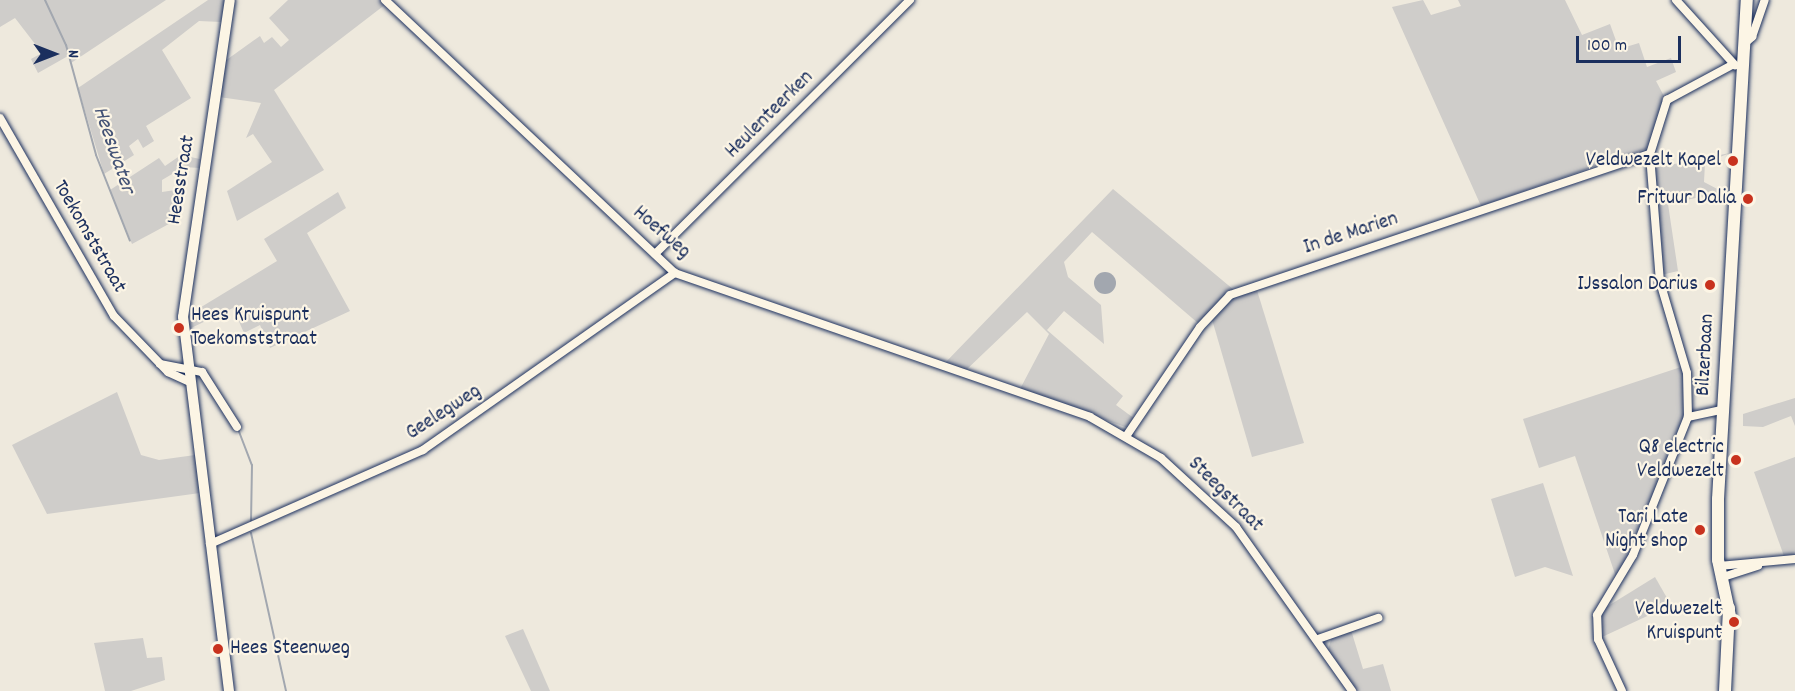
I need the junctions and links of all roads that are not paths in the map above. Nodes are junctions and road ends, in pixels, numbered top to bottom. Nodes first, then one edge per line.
1 (230, 0) edge
2 (385, 0) edge
3 (910, 0) edge
4 (1676, 0) edge
5 (1747, 0) edge
6 (1765, 0) edge
7 (1744, 44) junction
8 (1737, 66) junction
9 (0, 118) edge
10 (1650, 154) junction
11 (655, 255) junction
12 (675, 273) junction
13 (160, 364) junction
14 (187, 367) junction
15 (189, 382) junction
16 (1016, 391) joint
17 (1722, 410) junction
18 (1688, 417) junction
19 (237, 427) dead end
20 (1127, 435) junction
21 (210, 544) junction
22 (1795, 559) edge
23 (1761, 565) junction
24 (1723, 572) junction
25 (1378, 618) dead end
26 (1318, 639) junction
27 (1729, 688) edge
28 (229, 691) edge
29 (1353, 691) edge
30 (1622, 691) edge

1 - 14 street, Heesstraat
2 - 11 street, Hoefweg
3 - 11 street, Heulenteerken
4 - 8 street
5 - 7 main road, Bilzerbaan
6 - 7 street
7 - 8 main road, Bilzerbaan
8 - 10 street
8 - 17 main road, Bilzerbaan
9 - 13 street, Toekomststraat
10 - 18 street
10 - 20 street, In de Marien
11 - 12 street, Hoefweg
12 - 16 street, Hoefweg
12 - 21 street, Geelegweg
13 - 14 street
13 - 15 street, Toekomststraat
14 - 15 street, Heesstraat
14 - 19 street
15 - 21 street, Heesstraat
16 - 20 street, Steegstraat
17 - 18 street
17 - 24 main road, Bilzerbaan
18 - 30 street
20 - 26 street, Steegstraat
21 - 28 street, Heesstraat
22 - 23 street
23 - 24 street
23 - 24 street
24 - 27 main road, Bilzerbaan
25 - 26 street
26 - 29 street, Steegstraat

